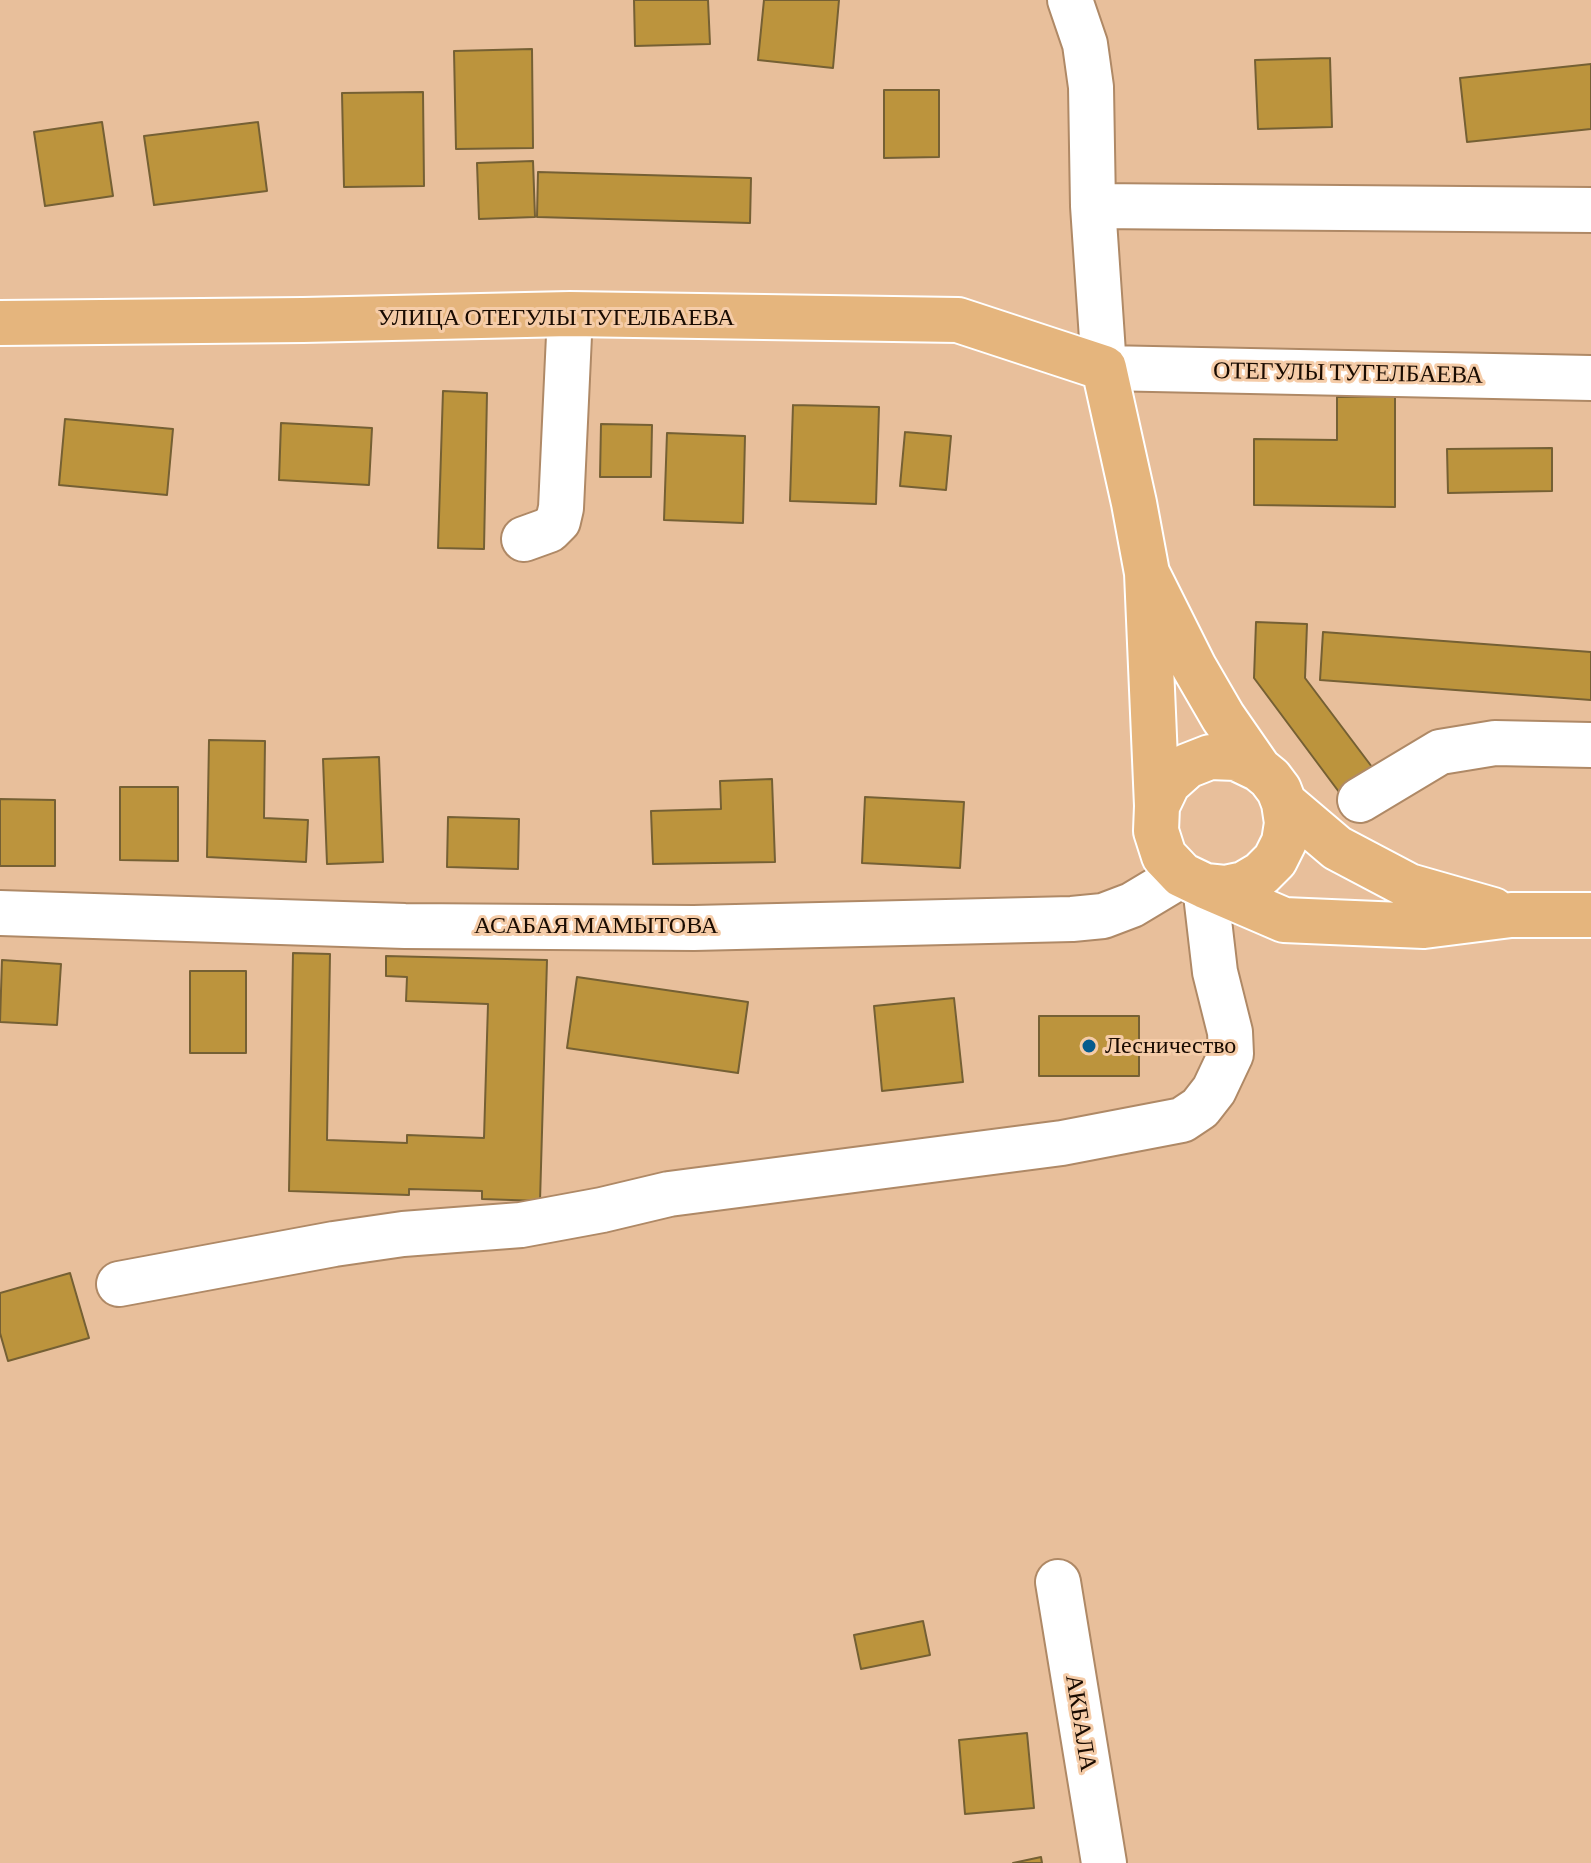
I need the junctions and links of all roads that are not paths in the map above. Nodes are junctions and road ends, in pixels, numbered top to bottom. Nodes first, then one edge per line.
1 (1072, 8) edge
2 (1093, 206) junction
3 (1591, 210) edge
4 (570, 314) junction
5 (0, 323) edge
6 (1104, 368) junction
7 (1591, 378) edge
8 (524, 539) dead end
9 (1147, 573) junction
10 (1591, 745) edge
11 (1259, 769) junction
12 (1360, 800) dead end
13 (1284, 803) junction
14 (1157, 806) junction
15 (1194, 881) junction
16 (0, 913) edge
17 (1511, 915) junction
18 (1591, 915) edge
19 (119, 1284) dead end
20 (1058, 1582) dead end
21 (1104, 1863) edge

1 - 2 street
2 - 3 street
2 - 6 street
4 - 5 main road, УЛИЦА ОТЕГУЛЫ ТУГЕЛБАЕВА
4 - 6 main road, УЛИЦА ОТЕГУЛЫ ТУГЕЛБАЕВА
4 - 8 street
6 - 7 street, ОТЕГУЛЫ ТУГЕЛБАЕВА
6 - 9 main road
9 - 11 main road
9 - 14 main road
10 - 12 street
11 - 13 main road
11 - 14 main road
13 - 15 main road
13 - 17 main road
14 - 15 main road
15 - 16 street, АСАБАЯ МАМЫТОВА
15 - 17 main road
15 - 19 street
17 - 18 main road
20 - 21 street, АКБАЛА

